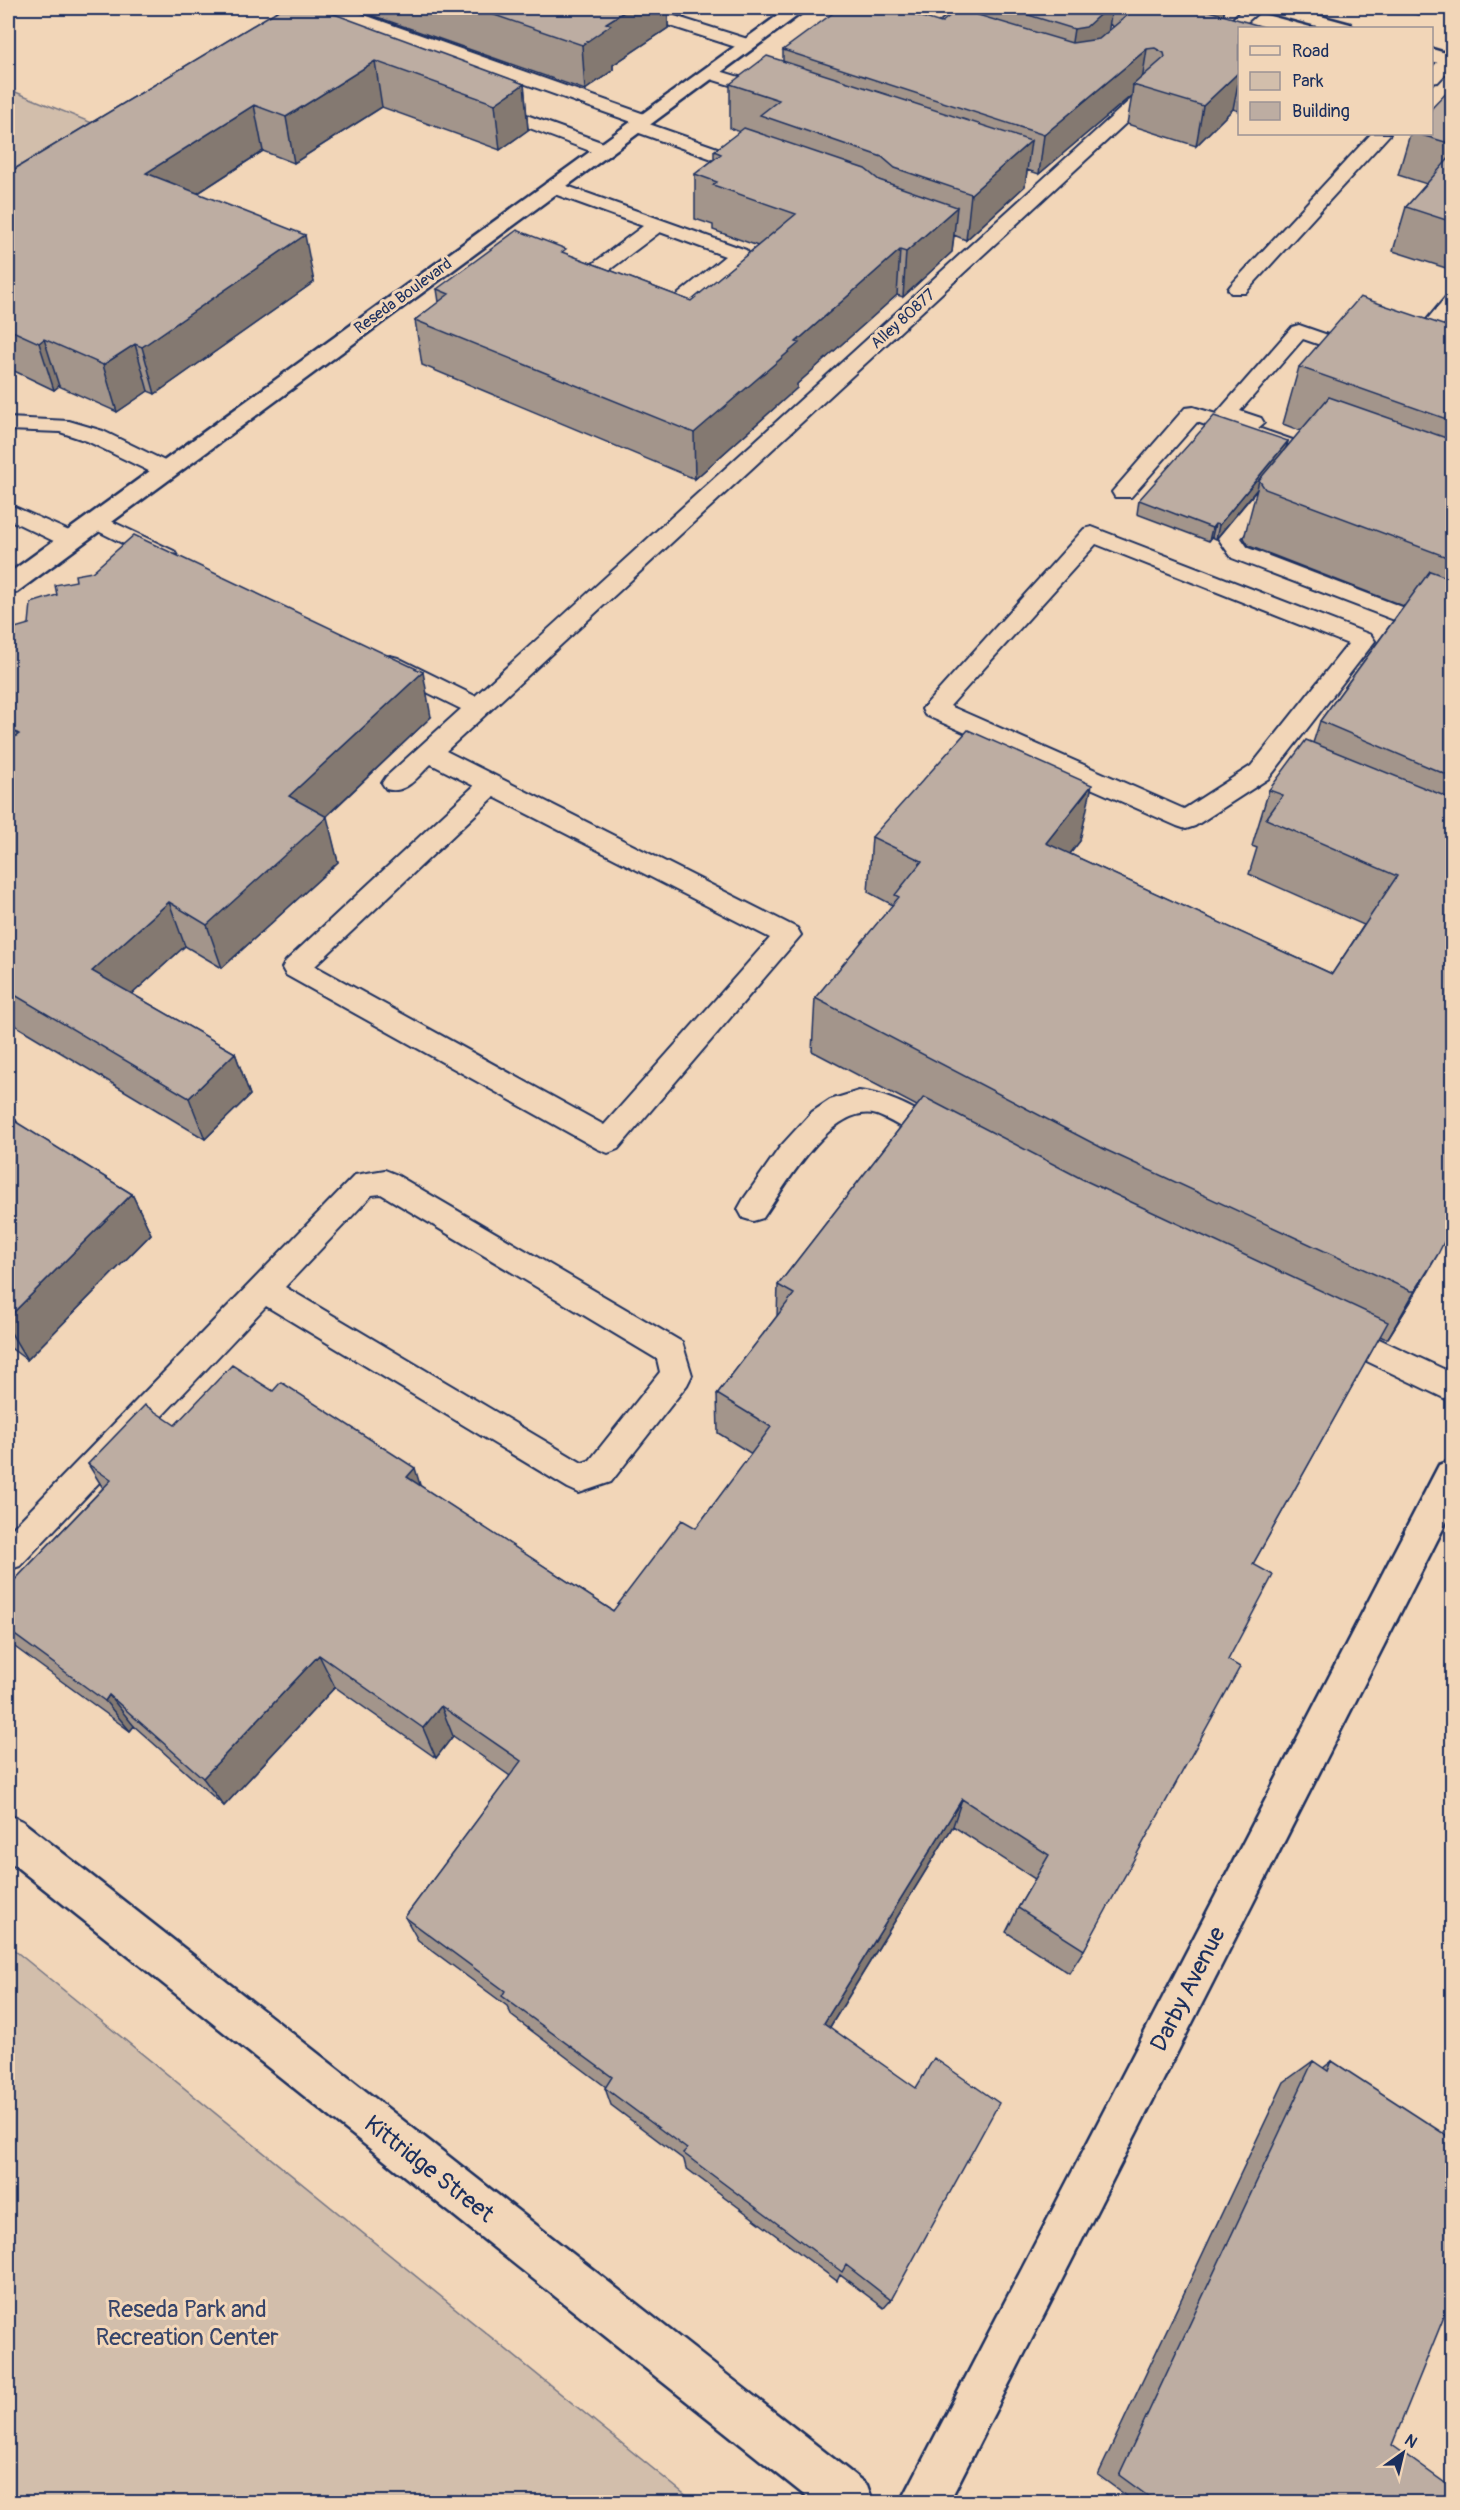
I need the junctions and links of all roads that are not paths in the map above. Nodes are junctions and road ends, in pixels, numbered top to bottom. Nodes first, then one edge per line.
1 (633, 8) edge
2 (799, 8) edge
3 (853, 8) edge
4 (945, 8) edge
5 (1254, 8) edge
6 (1272, 8) edge
7 (342, 10) edge
8 (1339, 27) edge
9 (919, 28) junction
10 (941, 35) edge
11 (1238, 36) edge
12 (322, 44) edge
13 (748, 45) junction
14 (1444, 58) edge
15 (710, 73) junction
16 (1433, 75) edge
17 (1147, 94) edge
18 (466, 98) edge
19 (789, 99) edge
20 (641, 123) junction
21 (1381, 135) edge
22 (605, 150) junction
23 (772, 174) edge
24 (1026, 179) dead end
25 (1048, 186) junction
26 (553, 187) junction
27 (658, 224) junction
28 (1238, 289) dead end
29 (609, 296) edge
30 (1452, 302) edge
31 (630, 304) edge
32 (1422, 338) edge
33 (1376, 358) edge
34 (8, 424) edge
35 (1323, 449) edge
36 (165, 470) junction
37 (1123, 492) dead end
38 (8, 511) edge
39 (96, 521) junction
40 (70, 540) junction
41 (181, 563) edge
42 (8, 586) edge
43 (1452, 634) edge
44 (371, 656) edge
45 (481, 703) junction
46 (428, 752) junction
47 (1270, 776) joint
48 (395, 783) dead end
49 (491, 785) junction
50 (969, 1152) edge
51 (753, 1209) dead end
52 (263, 1289) junction
53 (1310, 1319) edge
54 (1452, 1388) edge
55 (1452, 1476) edge
56 (8, 1555) edge
57 (8, 1835) edge
58 (850, 2502) edge
59 (924, 2502) edge

1 - 13 lane
2 - 13 main road, Reseda Boulevard
3 - 9 lane
4 - 9 lane
5 - 11 lane
6 - 8 main road
7 - 12 lane
7 - 20 lane
9 - 10 lane
13 - 15 main road, Reseda Boulevard
14 - 16 lane
15 - 19 lane
15 - 20 main road, Reseda Boulevard
17 - 25 lane, Alley 80877
18 - 22 lane
20 - 22 main road, Reseda Boulevard
20 - 23 lane
21 - 28 lane
22 - 26 main road, Reseda Boulevard
24 - 25 lane
25 - 45 lane, Alley 80877
26 - 27 lane
26 - 36 main road, Reseda Boulevard
27 - 29 lane
27 - 31 lane
30 - 32 lane
33 - 35 lane
34 - 36 lane
36 - 39 main road, Reseda Boulevard
37 - 43 lane
38 - 40 lane
39 - 40 main road, Reseda Boulevard
39 - 41 lane
40 - 42 main road, Reseda Boulevard
44 - 45 lane
45 - 46 lane, Alley 80877
46 - 48 lane, Alley 80877
46 - 49 lane
47 - 47 lane
49 - 49 lane
50 - 51 lane
52 - 52 lane
52 - 56 lane
53 - 54 lane
55 - 59 main road, Darby Avenue
57 - 58 main road, Kittridge Street

